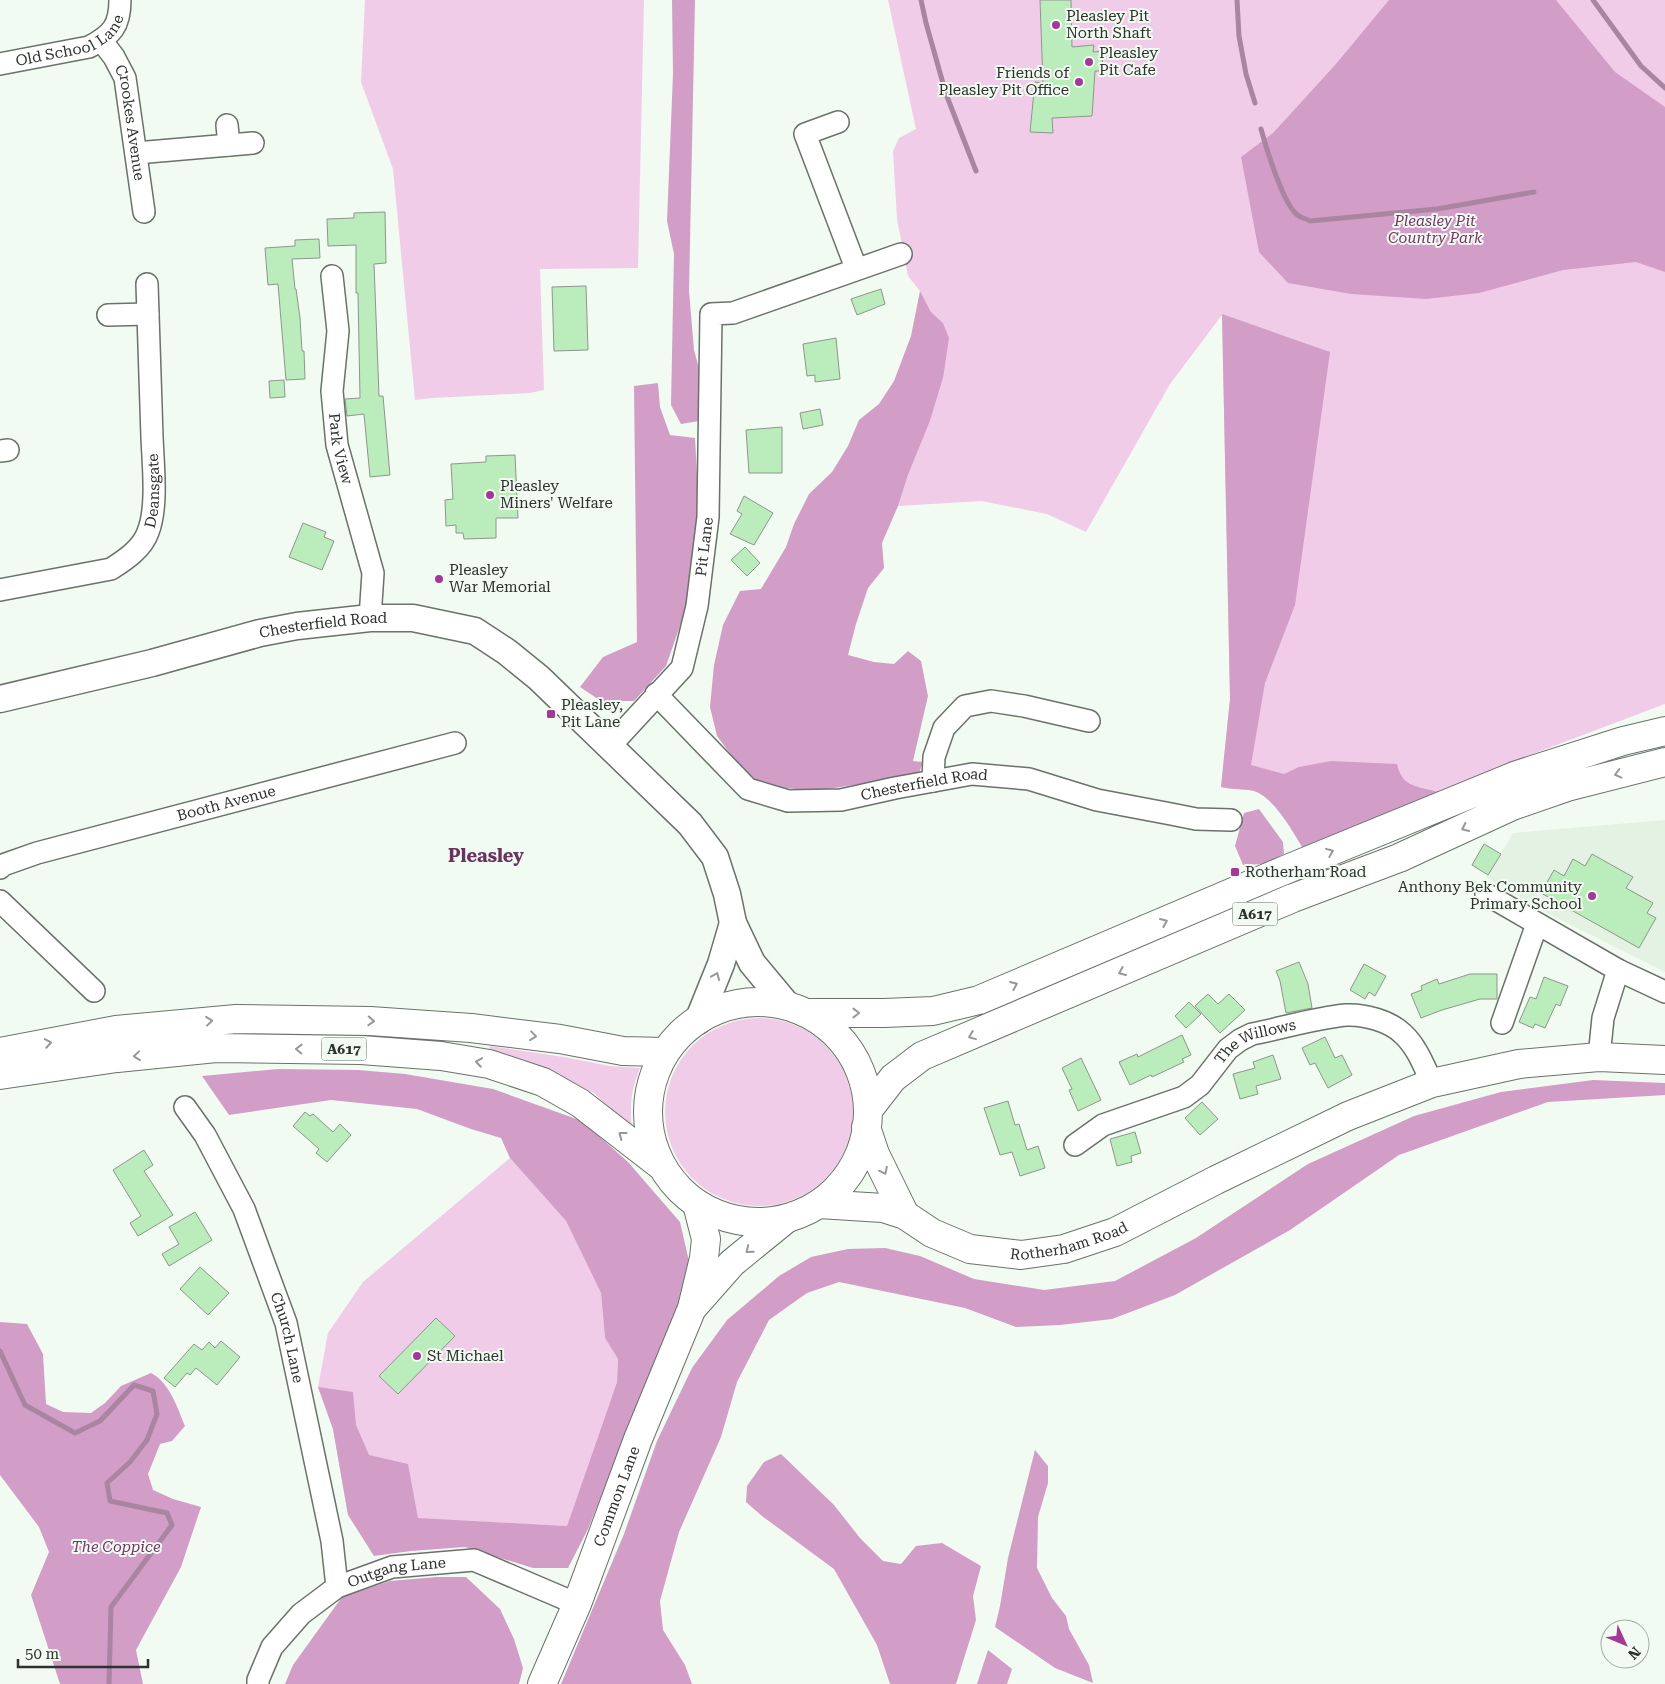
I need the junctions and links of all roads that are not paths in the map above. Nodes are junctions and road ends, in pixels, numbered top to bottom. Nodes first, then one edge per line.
1 (120, 0) edge
2 (102, 40) junction
3 (0, 64) edge
4 (838, 122) dead end
5 (253, 143) dead end
6 (136, 153) junction
7 (144, 212) dead end
8 (901, 254) dead end
9 (856, 268) junction
10 (147, 284) dead end
11 (328, 290) dead end
12 (148, 314) junction
13 (108, 315) dead end
14 (0, 590) edge
15 (370, 618) junction
16 (656, 694) junction
17 (0, 699) edge
18 (1089, 721) dead end
19 (1665, 731) edge
20 (455, 742) dead end
21 (609, 748) junction
22 (1665, 762) edge
23 (933, 781) junction
24 (1231, 820) dead end
25 (0, 868) edge
26 (1486, 894) dead end
27 (0, 901) edge
28 (733, 923) junction
29 (1537, 924) junction
30 (1618, 970) junction
31 (94, 991) dead end
32 (1665, 992) edge
33 (797, 1009) junction
34 (698, 1021) junction
35 (1502, 1023) dead end
36 (0, 1052) edge
37 (664, 1052) junction
38 (1599, 1057) junction
39 (1665, 1060) edge
40 (0, 1075) edge
41 (1432, 1083) junction
42 (185, 1107) dead end
43 (867, 1118) junction
44 (1075, 1145) dead end
45 (660, 1165) junction
46 (697, 1204) junction
47 (819, 1204) junction
48 (905, 1214) junction
49 (786, 1219) junction
50 (692, 1308) junction
51 (337, 1587) junction
52 (577, 1604) junction
53 (258, 1684) edge
54 (542, 1684) edge

1 - 2 street, Old School Lane
2 - 3 street, Old School Lane
2 - 6 street, Crookes Avenue
4 - 9 street
5 - 6 street
6 - 7 street, Crookes Avenue
8 - 9 street
9 - 16 street, Pit Lane
10 - 12 street, Deansgate
11 - 15 street, Park View
12 - 13 street
12 - 14 street, Deansgate
15 - 17 street, Chesterfield Road
15 - 21 street, Chesterfield Road
16 - 21 street, Pit Lane
16 - 23 street, Chesterfield Road
18 - 23 street
33 -> 19 main road, A617
20 - 25 street, Booth Avenue
21 - 28 street, Chesterfield Road
22 -> 43 main road, A617
23 - 24 street, Chesterfield Road
26 - 29 street
27 - 31 street
28 - 33 street
34 -> 28 street
29 - 30 street
29 - 35 street
30 - 32 street
30 - 38 street
33 - 34 main road
33 - 43 main road, Rotherham Road
34 - 37 main road
36 -> 37 main road, A617
37 - 45 main road
38 - 39 main road, Rotherham Road
38 - 41 main road, Rotherham Road
45 -> 40 main road, A617
41 - 44 street, The Willows
41 - 48 main road, Rotherham Road
42 - 51 street, Church Lane
43 - 47 main road
43 -> 48 main road, Rotherham Road
45 - 46 main road
46 - 49 main road
46 - 50 main road
47 - 48 main road, Rotherham Road
47 - 49 main road
49 -> 50 main road
50 - 52 main road, Common Lane
51 - 52 street, Outgang Lane
51 - 53 street, Outgang Lane
52 - 54 main road, Common Lane

